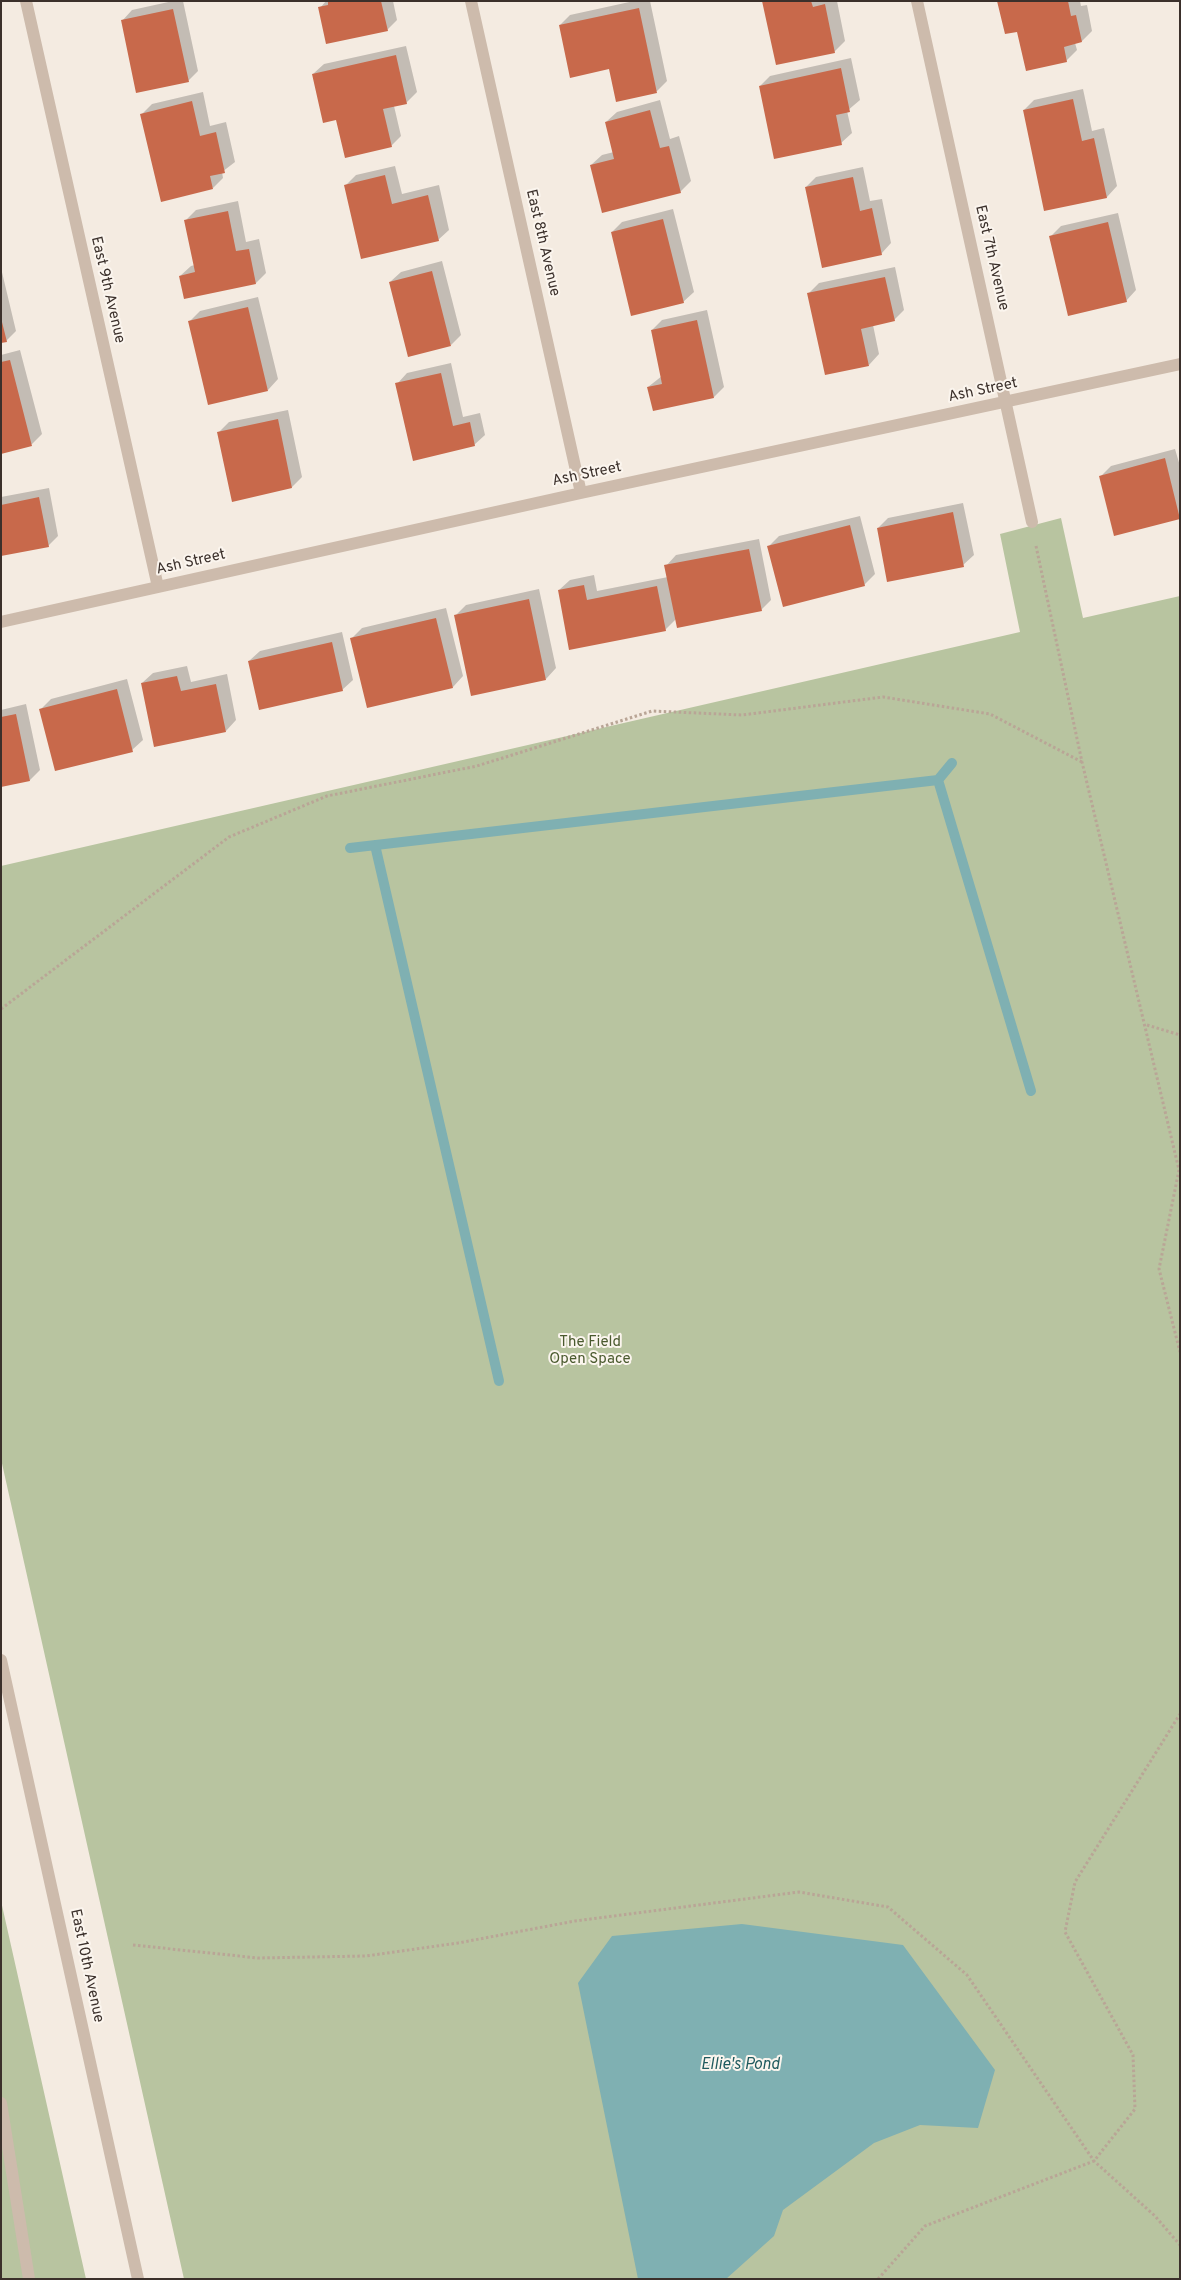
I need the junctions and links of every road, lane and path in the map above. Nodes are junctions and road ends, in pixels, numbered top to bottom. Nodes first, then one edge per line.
1 (26, 1) edge
2 (471, 1) edge
3 (917, 1) edge
4 (1180, 364) edge
5 (1007, 403) junction
6 (581, 493) junction
7 (1032, 522) dead end
8 (1035, 541) dead end
9 (158, 587) junction
10 (1, 622) edge
11 (1082, 762) junction
12 (1, 1009) edge
13 (1146, 1025) junction
14 (1180, 1036) edge
15 (1180, 1352) edge
16 (1, 1660) edge
17 (1180, 1714) edge
18 (133, 1946) dead end
19 (1, 2103) edge
20 (1094, 2161) junction
21 (1180, 2245) edge
22 (29, 2279) edge
23 (138, 2279) edge
24 (878, 2279) edge

1 - 9 street, East 9th Avenue
2 - 6 street, East 8th Avenue
3 - 5 street, East 7th Avenue
4 - 5 street, Ash Street
5 - 6 street, Ash Street
5 - 7 street, East 7th Avenue
6 - 9 street, Ash Street
8 - 11 path
9 - 10 street, Ash Street
11 - 12 path
11 - 13 path
13 - 14 path
13 - 15 path
16 - 23 street, East 10th Avenue
17 - 20 path
18 - 20 path
19 - 22 street
20 - 21 path
20 - 24 path

